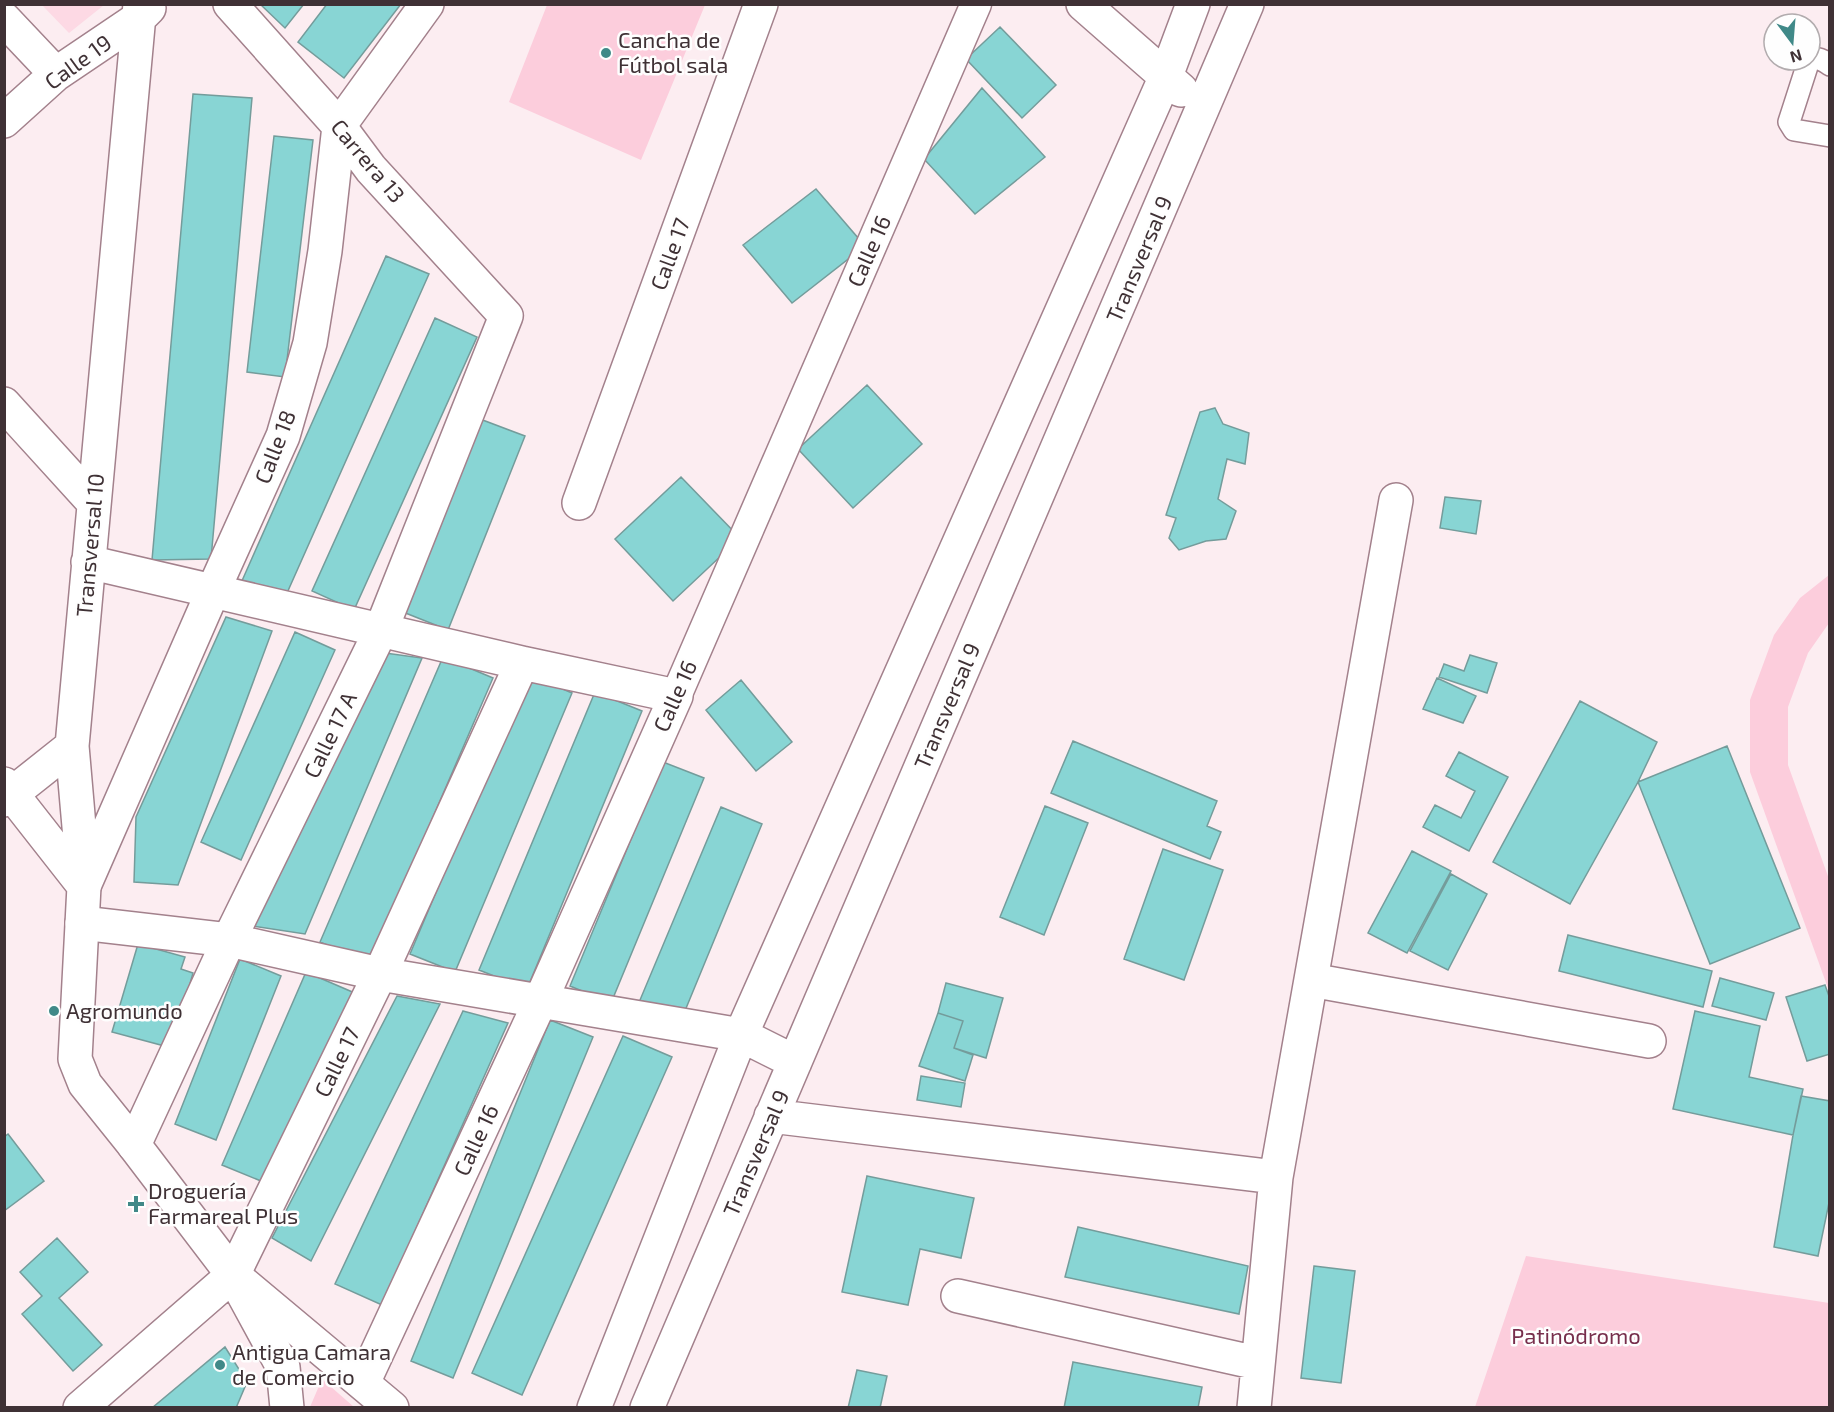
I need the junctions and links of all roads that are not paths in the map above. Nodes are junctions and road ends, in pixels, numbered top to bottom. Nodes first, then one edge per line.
1 (230, 4) edge
2 (427, 4) edge
3 (761, 4) edge
4 (976, 4) edge
5 (1083, 4) edge
6 (1193, 4) edge
7 (1248, 4) edge
8 (144, 9) edge
9 (4, 19) edge
10 (1805, 72) edge
11 (56, 74) junction
12 (1166, 76) junction
13 (1203, 109) junction
14 (4, 121) edge
15 (339, 126) junction
16 (1830, 136) edge
17 (506, 316) joint
18 (4, 404) edge
19 (1396, 500) dead end
20 (579, 502) dead end
21 (94, 503) junction
22 (88, 562) junction
23 (213, 591) junction
24 (381, 630) junction
25 (522, 663) junction
26 (675, 696) junction
27 (72, 746) junction
28 (7, 792) edge
29 (84, 886) junction
30 (82, 923) junction
31 (229, 940) junction
32 (380, 974) junction
33 (1311, 980) junction
34 (540, 1002) junction
35 (741, 1035) junction
36 (1649, 1041) dead end
37 (795, 1062) junction
38 (771, 1116) junction
39 (134, 1145) junction
40 (1276, 1177) junction
41 (233, 1275) junction
42 (958, 1296) dead end
43 (1257, 1363) junction
44 (363, 1383) junction
45 (80, 1407) edge
46 (287, 1407) edge
47 (392, 1407) edge
48 (594, 1407) edge
49 (647, 1407) edge
50 (1254, 1407) edge

1 - 15 street, Carrera 13
2 - 15 street, Calle 18
3 - 20 street, Calle 17
4 - 26 street, Calle 16
5 - 12 street
6 - 12 street
7 - 13 street, Transversal 9
8 - 11 street, Calle 19
8 - 21 street, Transversal 10
9 - 11 street
10 - 16 lane
11 - 14 street, Calle 19
12 - 13 street
12 - 35 street
13 - 37 street, Transversal 9
15 - 17 street, Carrera 13
15 - 23 street, Calle 18
17 - 24 street, Calle 17 A
18 - 21 street
19 - 33 street
21 - 22 street, Transversal 10
22 - 23 street
22 - 27 street, Transversal 10
23 - 24 street
23 - 29 street, Calle 18
24 - 25 street
24 - 31 street, Calle 17 A
25 - 26 street
25 - 32 street, Calle 17
26 - 34 street, Calle 16
27 - 28 street
27 - 29 street, Transversal 10
28 - 29 street
29 - 30 street, Transversal 10
30 - 31 street
30 - 39 street, Transversal 10
31 - 32 street
31 - 39 street, Calle 17 A
32 - 34 street
32 - 41 street, Calle 17
33 - 36 street
33 - 40 street
34 - 35 street
34 - 44 street, Calle 16
35 - 37 street
35 - 48 street
37 - 38 street, Transversal 9
38 - 40 street
38 - 49 street, Transversal 9
39 - 41 street, Transversal 10
40 - 43 street
41 - 44 street
41 - 45 street, Calle 17
41 - 46 street
42 - 43 street
43 - 50 street
44 - 47 street

